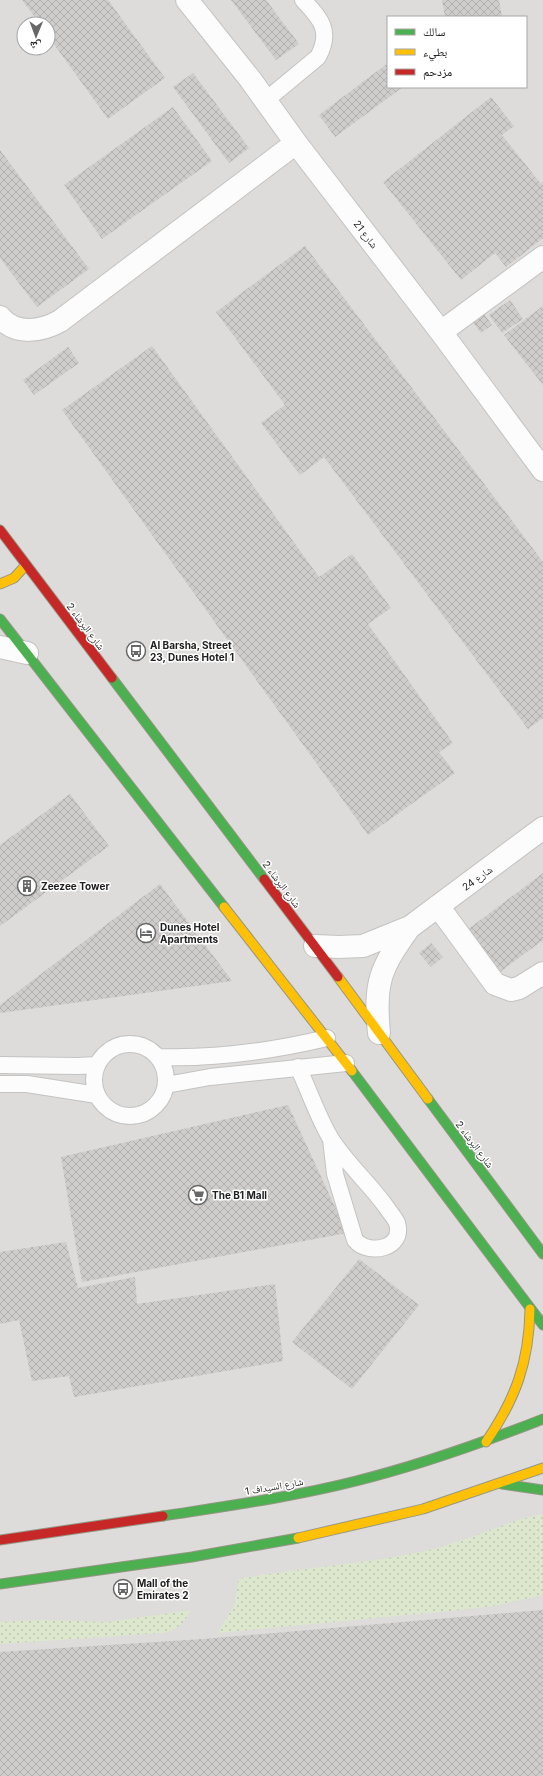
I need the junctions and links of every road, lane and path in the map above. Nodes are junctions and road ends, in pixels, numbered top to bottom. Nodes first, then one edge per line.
1 (187, 0) edge
2 (303, 0) edge
3 (265, 102) junction
4 (296, 143) junction
5 (543, 257) edge
6 (0, 317) edge
7 (441, 332) junction
8 (543, 470) edge
9 (0, 530) edge
10 (26, 565) junction
11 (0, 584) edge
12 (0, 619) edge
13 (0, 647) edge
14 (27, 653) junction
15 (543, 828) edge
16 (438, 906) junction
17 (410, 927) junction
18 (315, 946) junction
19 (543, 973) edge
20 (379, 1033) junction
21 (327, 1038) junction
22 (158, 1057) junction
23 (346, 1063) junction
24 (0, 1065) edge
25 (96, 1065) junction
26 (298, 1067) junction
27 (0, 1084) edge
28 (166, 1085) junction
29 (97, 1095) junction
30 (331, 1139) junction
31 (543, 1254) edge
32 (530, 1309) junction
33 (543, 1325) edge
34 (543, 1419) edge
35 (486, 1442) junction
36 (543, 1468) edge
37 (502, 1484) junction
38 (543, 1490) edge
39 (0, 1540) edge
40 (0, 1584) edge

1 - 3 street, شارع 21
2 - 3 lane
3 - 4 street, شارع 21
4 - 6 street
4 - 7 street, شارع 21
5 - 7 street
7 - 8 street, شارع 21
9 - 10 street, شارع البرشاء 2
10 - 11 street
10 - 18 street, شارع البرشاء 2
12 - 14 street
13 - 14 street
14 - 21 street
15 - 16 street, شارع 24
16 - 17 street, شارع 24
16 - 19 street
17 - 18 street, شارع 24
17 - 20 street, شارع 24
18 - 20 street, شارع البرشاء 2
20 - 31 street, شارع البرشاء 2
21 - 22 lane
21 - 23 street
22 - 25 lane
22 - 28 lane
23 - 26 lane
23 - 32 street
24 - 25 lane
25 - 29 lane
26 - 28 lane
26 - 30 lane
27 - 29 lane
28 - 29 lane
30 - 30 lane
32 - 33 street
32 - 35 street
34 - 35 street, شارع السيداف 1
35 - 39 street, شارع السيداف 1
36 - 37 street
37 - 38 street
37 - 40 street

